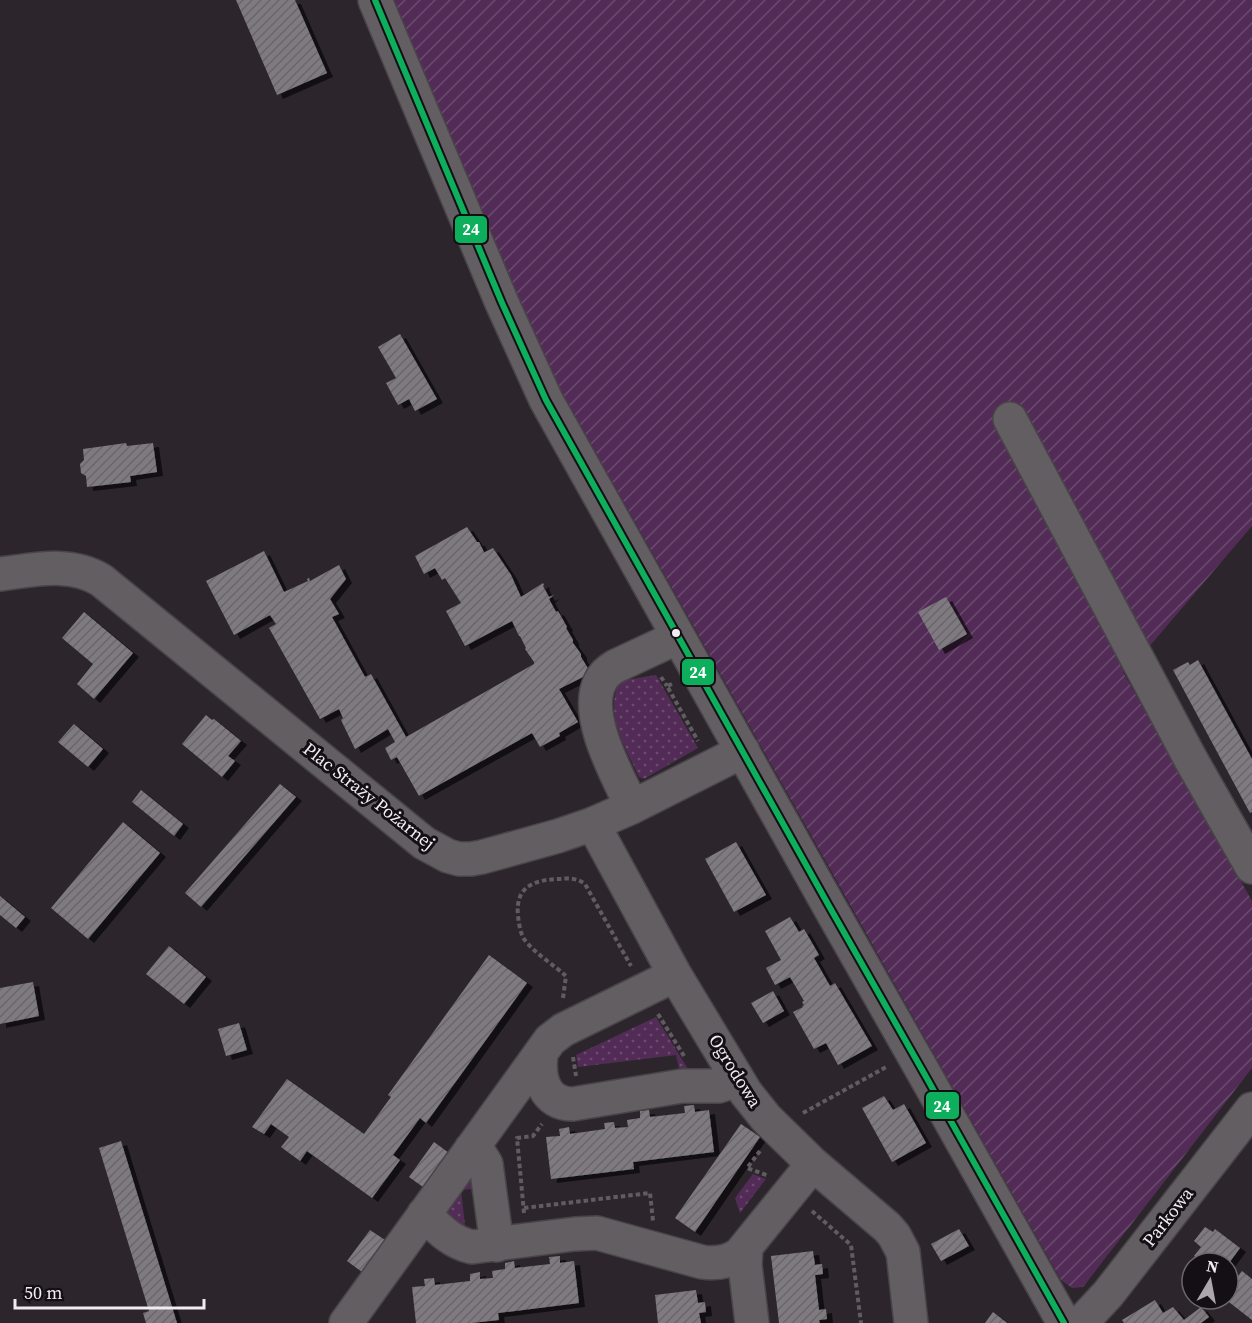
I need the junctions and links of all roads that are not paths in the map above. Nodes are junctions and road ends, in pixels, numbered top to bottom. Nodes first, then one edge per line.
1 (375, 0) edge
2 (1011, 419) dead end
3 (0, 574) edge
4 (678, 637) junction
5 (743, 751) junction
6 (632, 807) junction
7 (593, 824) junction
8 (1252, 867) edge
9 (675, 975) junction
10 (541, 1054) junction
11 (737, 1080) junction
12 (1252, 1109) edge
13 (471, 1149) junction
14 (813, 1164) junction
15 (424, 1214) junction
16 (512, 1242) junction
17 (746, 1248) junction
18 (346, 1323) edge
19 (752, 1323) edge
20 (911, 1323) edge
21 (1064, 1323) edge
22 (1081, 1323) edge

1 - 4 street
2 - 8 street
3 - 7 street, Plac Straży Pożarnej
4 - 5 street
4 - 6 street
5 - 6 street, Plac Straży Pożarnej
5 - 21 street
6 - 7 street, Plac Straży Pożarnej
7 - 9 street, Ogrodowa
9 - 10 street
9 - 11 street, Ogrodowa
10 - 11 street
10 - 13 street
11 - 14 street, Ogrodowa
12 - 22 street, Parkowa
13 - 15 street
13 - 16 street
14 - 17 street
14 - 20 street, Ogrodowa
15 - 16 street
15 - 18 street
16 - 17 street
17 - 19 street

